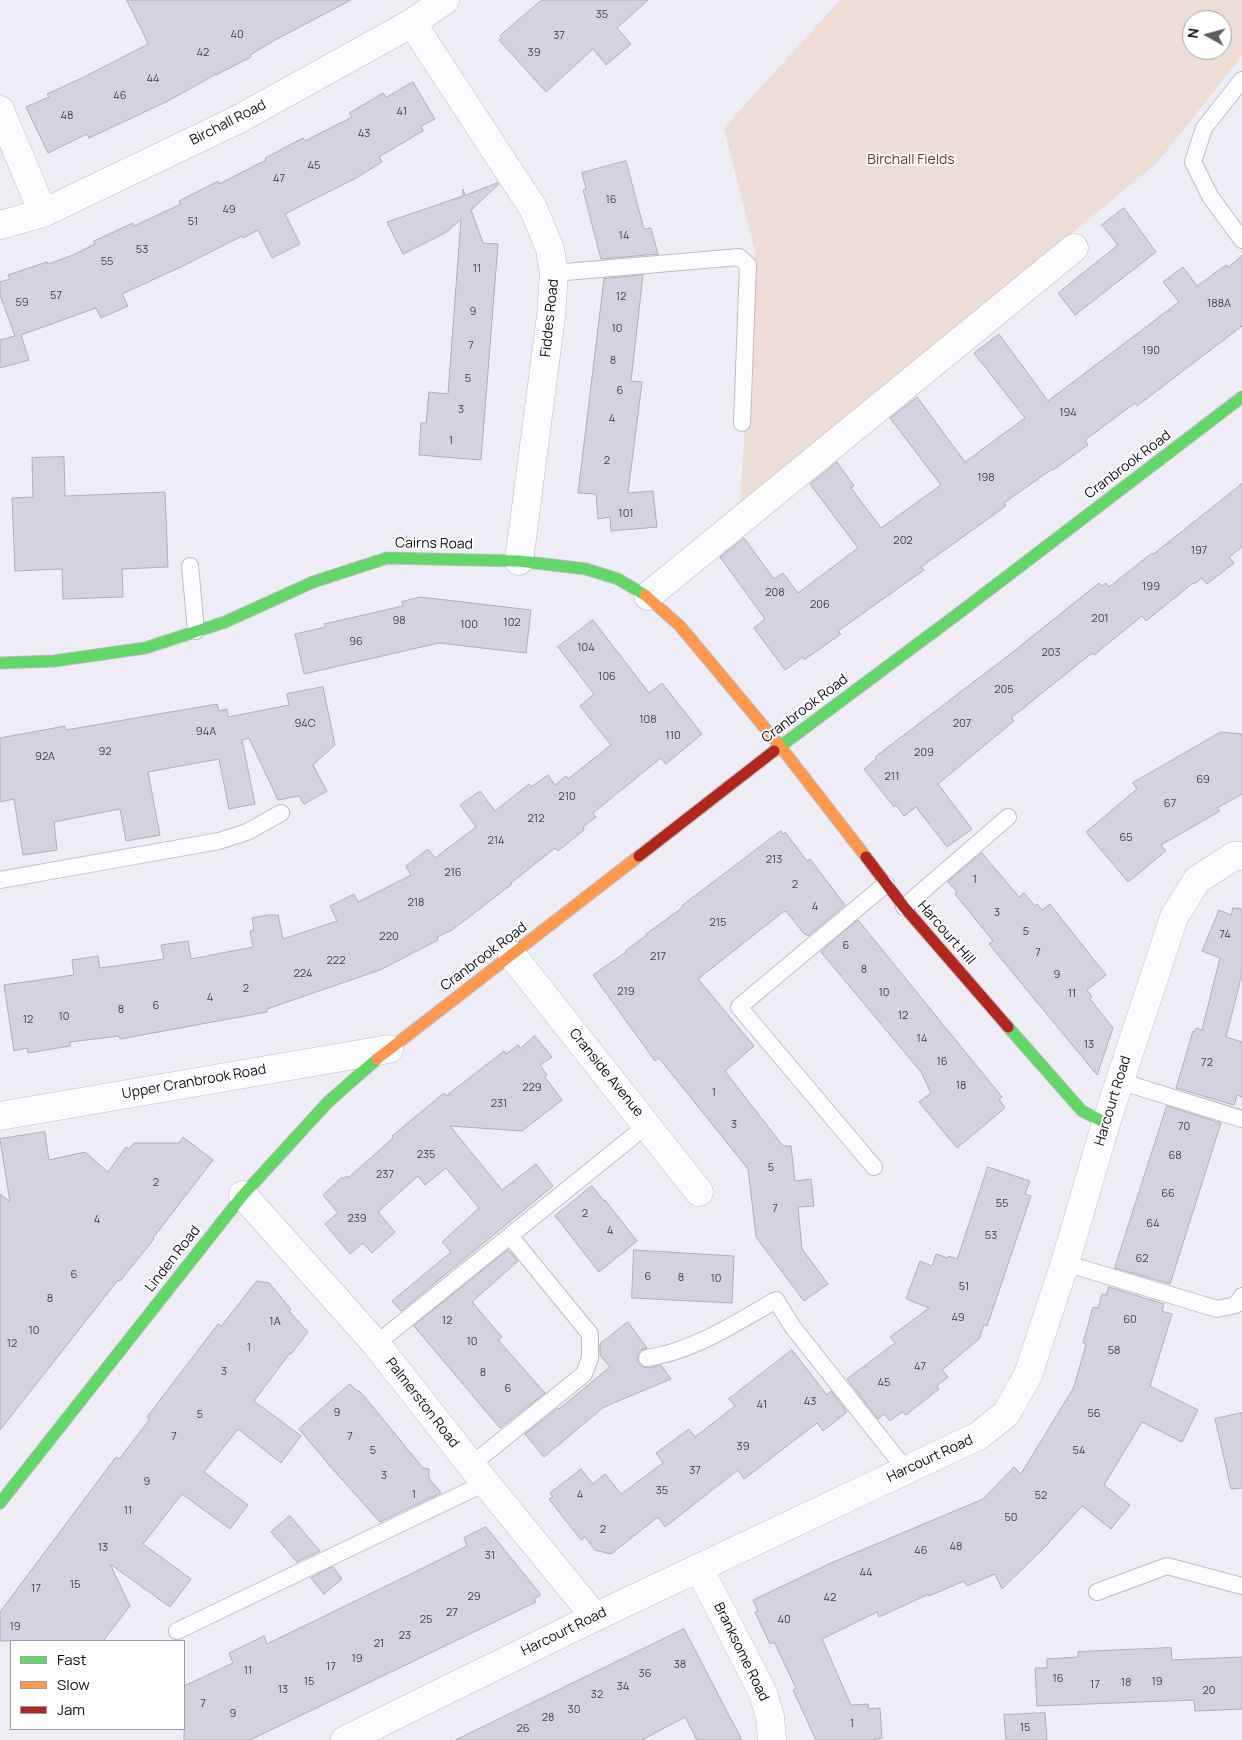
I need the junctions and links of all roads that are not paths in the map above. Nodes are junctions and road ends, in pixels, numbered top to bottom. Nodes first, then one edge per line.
1 (445, 0) edge
2 (412, 23) junction
3 (1242, 80) edge
4 (0, 110) edge
5 (43, 213) junction
6 (0, 225) edge
7 (1242, 240) edge
8 (1074, 248) dead end
9 (554, 274) junction
10 (1242, 397) edge
11 (742, 423) dead end
12 (519, 561) junction
13 (190, 566) dead end
14 (648, 596) junction
15 (196, 631) junction
16 (0, 662) edge
17 (780, 746) junction
18 (281, 813) dead end
19 (1008, 817) dead end
20 (1242, 856) edge
21 (0, 880) edge
22 (886, 884) junction
23 (904, 907) junction
24 (512, 955) junction
25 (388, 1049) junction
26 (1120, 1081) junction
27 (0, 1116) edge
28 (1242, 1119) edge
29 (1106, 1123) junction
30 (647, 1124) junction
31 (874, 1167) dead end
32 (699, 1192) dead end
33 (243, 1195) junction
34 (510, 1236) junction
35 (1065, 1263) junction
36 (1242, 1296) edge
37 (376, 1344) junction
38 (648, 1358) dead end
39 (906, 1470) junction
40 (478, 1474) junction
41 (0, 1503) edge
42 (699, 1568) junction
43 (1242, 1586) edge
44 (1097, 1592) dead end
45 (595, 1617) junction
46 (177, 1631) dead end
47 (345, 1740) edge
48 (772, 1740) edge

1 - 2 street, Birchall Road
2 - 5 street, Birchall Road
2 - 9 street, Fiddes Road
3 - 7 lane
4 - 5 street
5 - 6 street, Birchall Road
8 - 14 street
9 - 11 lane
9 - 12 street, Fiddes Road
10 - 17 main road, Cranbrook Road
12 - 14 main road, Cairns Road
12 - 15 main road, Cairns Road
13 - 15 lane
14 - 17 main road, Cairns Road
15 - 16 main road, Cairns Road
17 - 22 main road, Harcourt Hill
17 - 24 main road, Cranbrook Road
18 - 21 lane
19 - 23 lane
20 - 26 street, Harcourt Road
22 - 23 main road, Harcourt Hill
22 - 31 lane
23 - 29 main road, Harcourt Hill
24 - 25 main road, Cranbrook Road
24 - 30 street, Cranside Avenue
25 - 27 street, Upper Cranbrook Road
25 - 33 main road, Linden Road
26 - 28 lane
26 - 29 street, Harcourt Road
29 - 35 street, Harcourt Road
30 - 32 street, Cranside Avenue
30 - 34 lane
33 - 37 street, Palmerston Road
33 - 41 main road, Linden Road
34 - 37 lane
34 - 40 lane
35 - 36 lane
35 - 39 street, Harcourt Road
37 - 40 street, Palmerston Road
38 - 39 lane
39 - 42 street, Harcourt Road
40 - 45 street, Palmerston Road
40 - 46 lane
42 - 45 street, Harcourt Road
42 - 48 street, Branksome Road
43 - 44 lane
45 - 47 street, Harcourt Road

